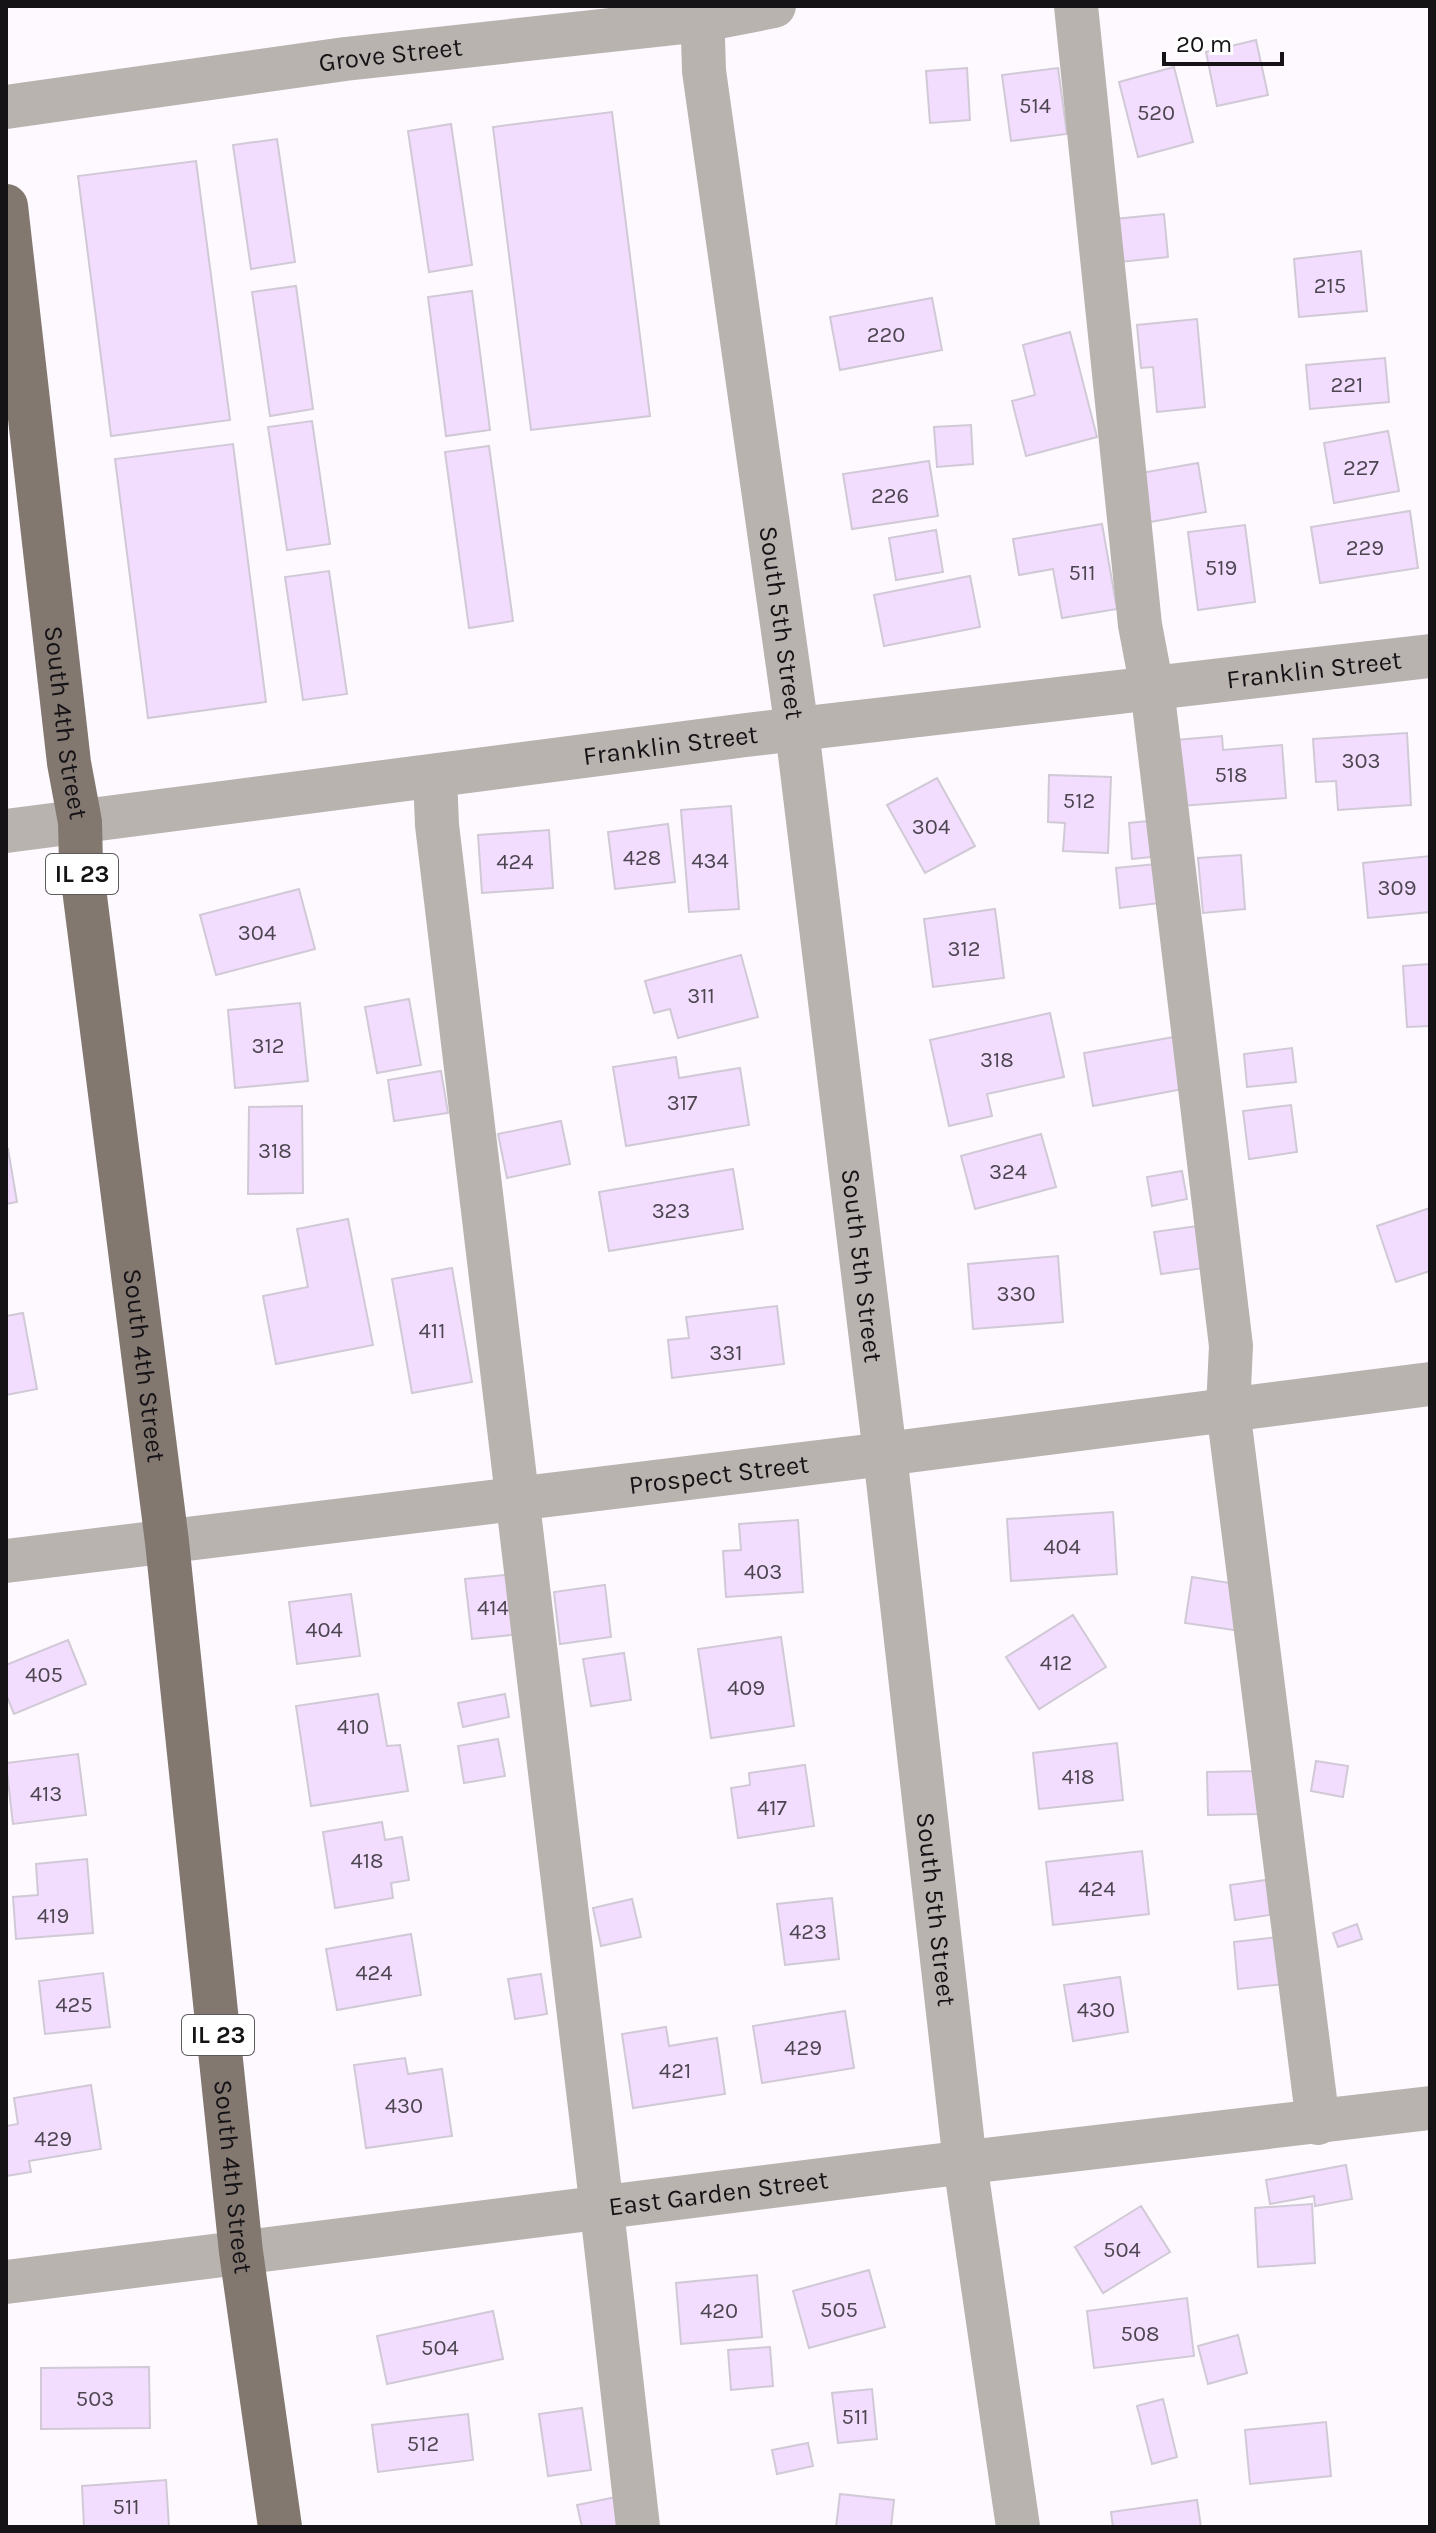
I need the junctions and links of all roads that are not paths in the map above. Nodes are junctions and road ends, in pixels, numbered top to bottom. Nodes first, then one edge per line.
1 (774, 6) edge
2 (1076, 6) edge
3 (703, 13) edge
4 (6, 107) edge
5 (6, 206) edge
6 (1430, 656) edge
7 (1152, 688) junction
8 (797, 730) junction
9 (435, 776) junction
10 (80, 822) junction
11 (6, 831) edge
12 (1430, 1384) edge
13 (1228, 1409) junction
14 (885, 1454) junction
15 (518, 1498) junction
16 (167, 1542) junction
17 (6, 1561) edge
18 (1430, 2108) edge
19 (1318, 2123) junction
20 (965, 2163) junction
21 (602, 2207) junction
22 (241, 2252) junction
23 (6, 2282) edge
24 (280, 2527) edge
25 (638, 2527) edge
26 (1018, 2527) edge

1 - 3 street, Grove Street
2 - 7 street
3 - 4 street, Grove Street
3 - 8 street, South 5th Street
5 - 10 main road, South 4th Street / IL 23
6 - 7 street, Franklin Street
7 - 8 street, Franklin Street
7 - 13 street
8 - 9 street, Franklin Street
8 - 14 street, South 5th Street
9 - 10 street, Franklin Street
9 - 15 street
10 - 11 street, Franklin Street
10 - 16 main road, South 4th Street / IL 23
12 - 13 street, Prospect Street
13 - 14 street, Prospect Street
13 - 19 street
14 - 15 street, Prospect Street
14 - 20 street, South 5th Street
15 - 16 street, Prospect Street
15 - 21 street
16 - 17 street, Prospect Street
16 - 22 main road, South 4th Street / IL 23
18 - 19 street, East Garden Street
19 - 20 street, East Garden Street
20 - 21 street, East Garden Street
20 - 26 street, South 5th Street
21 - 22 street, East Garden Street
21 - 25 street
22 - 23 street, East Garden Street
22 - 24 main road, South 4th Street / IL 23

